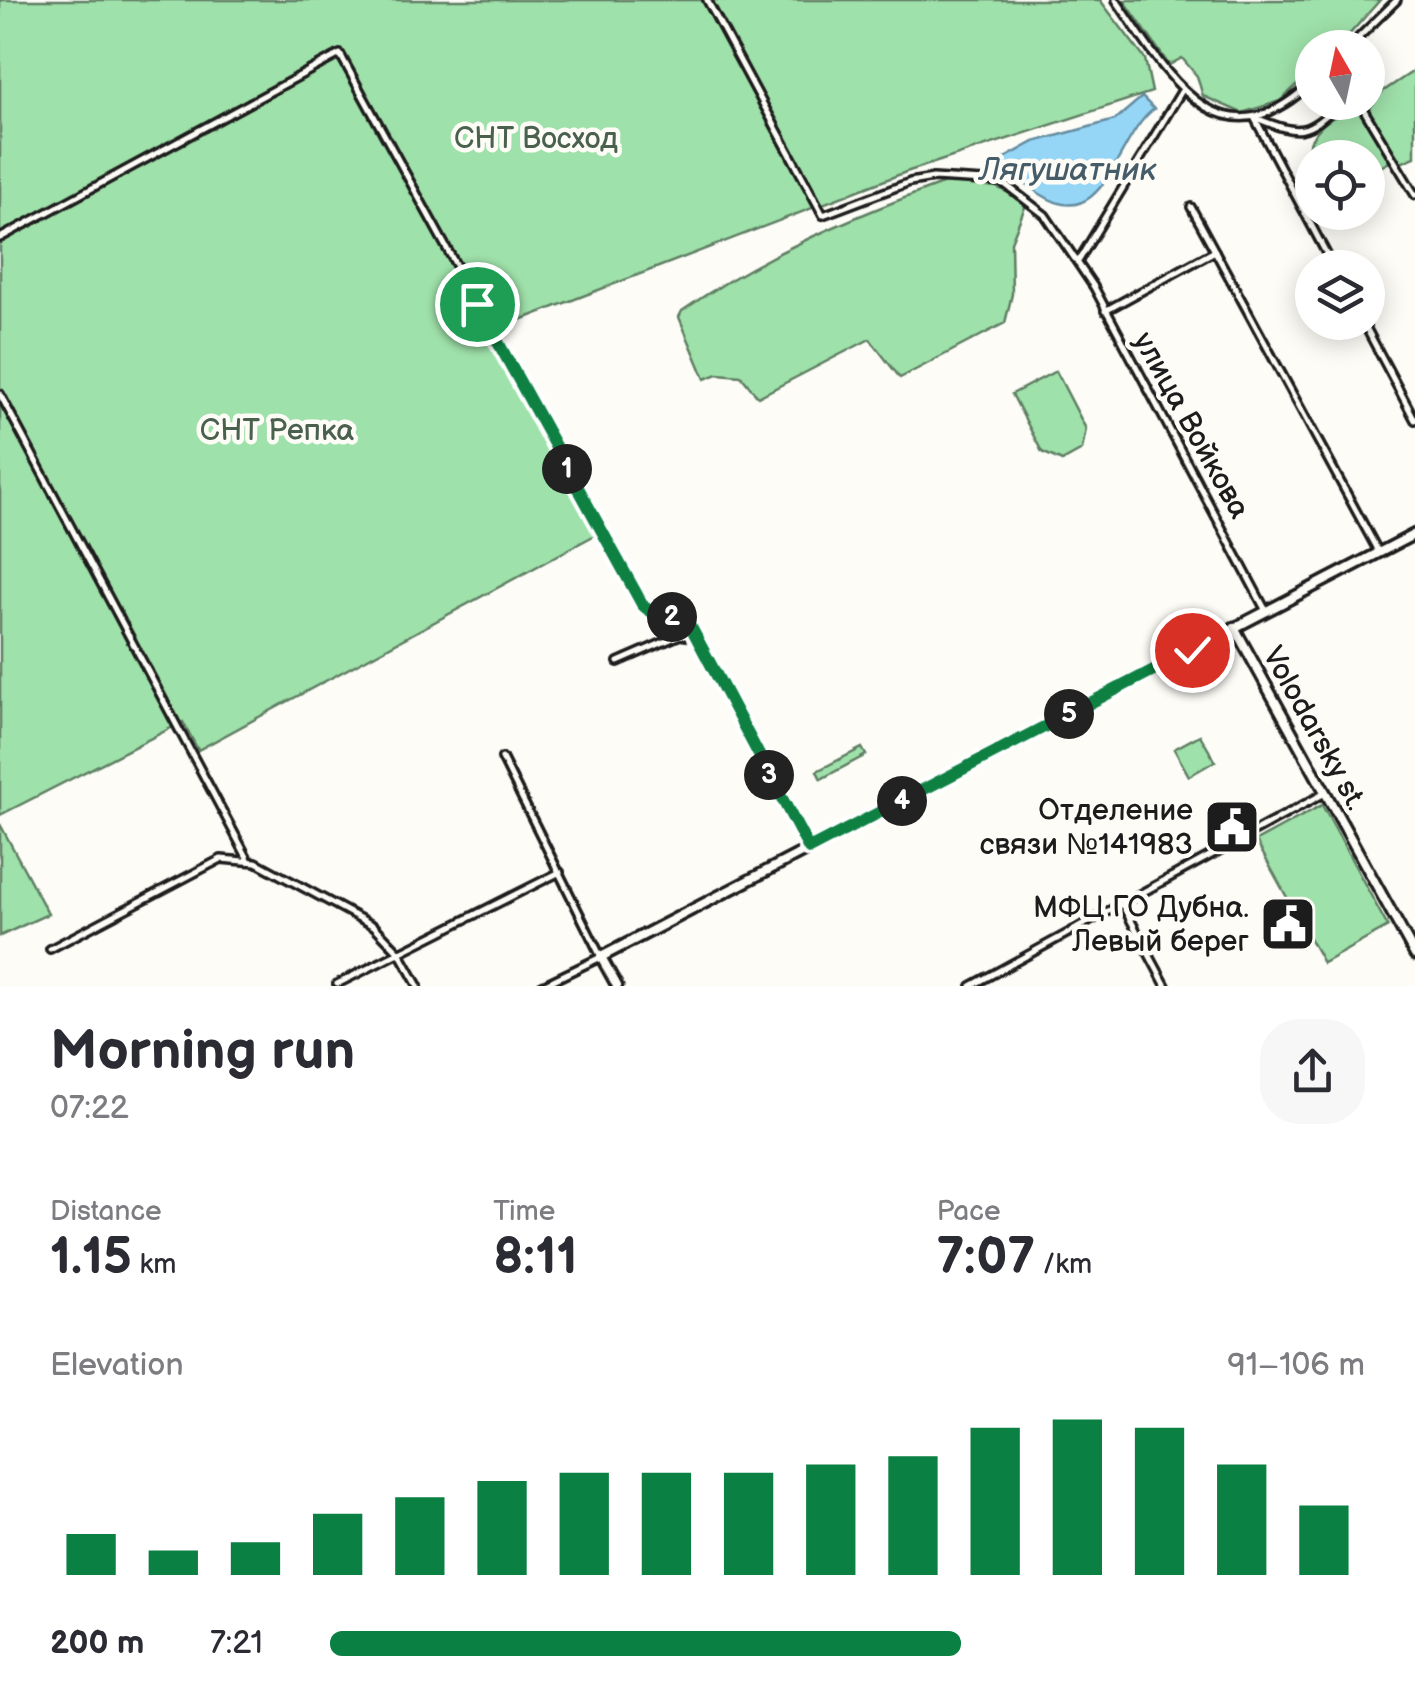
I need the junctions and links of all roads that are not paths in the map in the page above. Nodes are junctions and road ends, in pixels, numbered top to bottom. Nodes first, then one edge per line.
1 (708, 0) edge
2 (1116, 0) edge
3 (1397, 0) edge
4 (1366, 30) edge
5 (1181, 92) junction
6 (1295, 95) edge
7 (1254, 117) junction
8 (1321, 120) edge
9 (1370, 120) edge
10 (1415, 195) edge
11 (1190, 207) dead end
12 (0, 238) edge
13 (1324, 250) edge
14 (1215, 251) junction
15 (1078, 260) junction
16 (1105, 312) junction
17 (1373, 340) edge
18 (0, 394) edge
19 (1415, 420) edge
20 (1415, 534) edge
21 (1379, 552) junction
22 (1266, 611) junction
23 (1234, 628) junction
24 (696, 639) junction
25 (618, 662) dead end
26 (502, 758) dead end
27 (1326, 792) junction
28 (809, 849) junction
29 (248, 859) junction
30 (560, 872) junction
31 (1122, 904) junction
32 (50, 949) dead end
33 (399, 952) junction
34 (1415, 955) edge
35 (601, 957) junction
36 (337, 984) edge
37 (418, 986) edge
38 (541, 986) edge
39 (616, 986) edge
40 (970, 986) edge
41 (1166, 986) edge

1 - 15 street, улица Войкова
2 - 5 street
3 - 4 street
5 - 7 street
5 - 15 street
6 - 7 street
7 - 8 street
7 - 13 street
9 - 10 street
11 - 14 street
12 - 24 street
14 - 16 street
14 - 21 street
15 - 16 street, улица Войкова
16 - 22 street, улица Войкова
17 - 19 street
18 - 29 street
20 - 21 main road
21 - 22 main road
22 - 23 main road
23 - 27 main road, Volodarsky st.
23 - 28 main road
24 - 25 street
24 - 28 street
26 - 30 street
27 - 31 street
27 - 34 main road, Volodarsky st.
28 - 35 main road
29 - 32 street
29 - 33 street
30 - 33 street
30 - 35 street
31 - 40 street
31 - 41 street
33 - 36 street
33 - 37 street
35 - 38 street
35 - 39 main road

